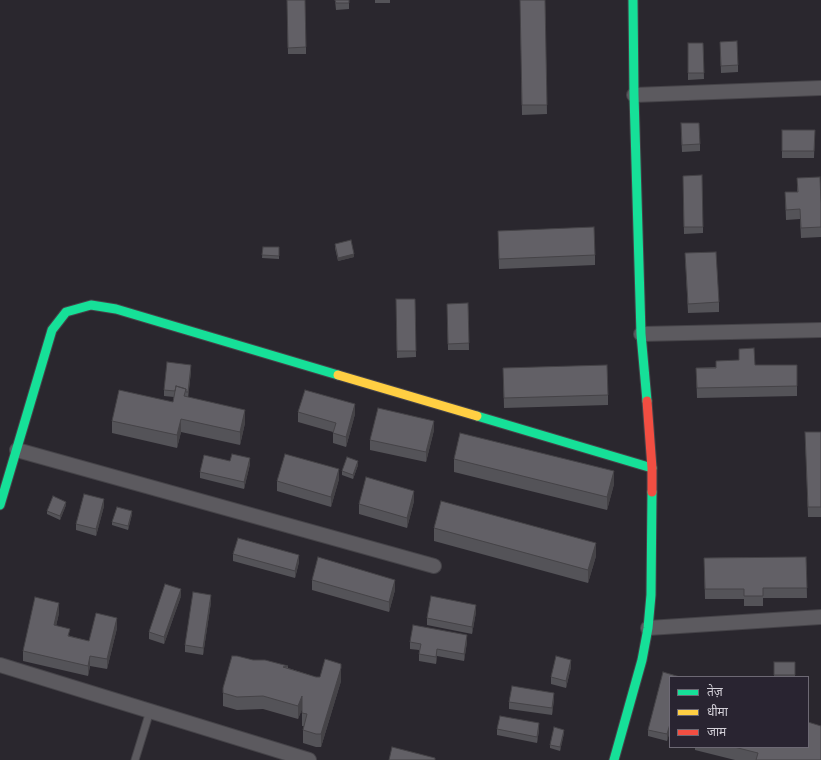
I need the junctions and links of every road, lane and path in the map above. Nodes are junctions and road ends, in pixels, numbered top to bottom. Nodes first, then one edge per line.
1 (632, 0) edge
2 (821, 88) edge
3 (634, 95) junction
4 (821, 330) edge
5 (641, 334) junction
6 (17, 450) junction
7 (652, 468) junction
8 (0, 505) edge
9 (434, 566) dead end
10 (821, 617) edge
11 (648, 628) junction
12 (0, 666) edge
13 (150, 710) junction
14 (135, 760) edge
15 (309, 760) edge
16 (614, 760) edge

1 - 3 street
2 - 3 street
3 - 5 street
4 - 5 street
5 - 7 street
6 - 7 street
6 - 8 street
6 - 9 street
7 - 11 street
10 - 11 street
11 - 16 street
12 - 13 street
13 - 14 lane
13 - 15 street

